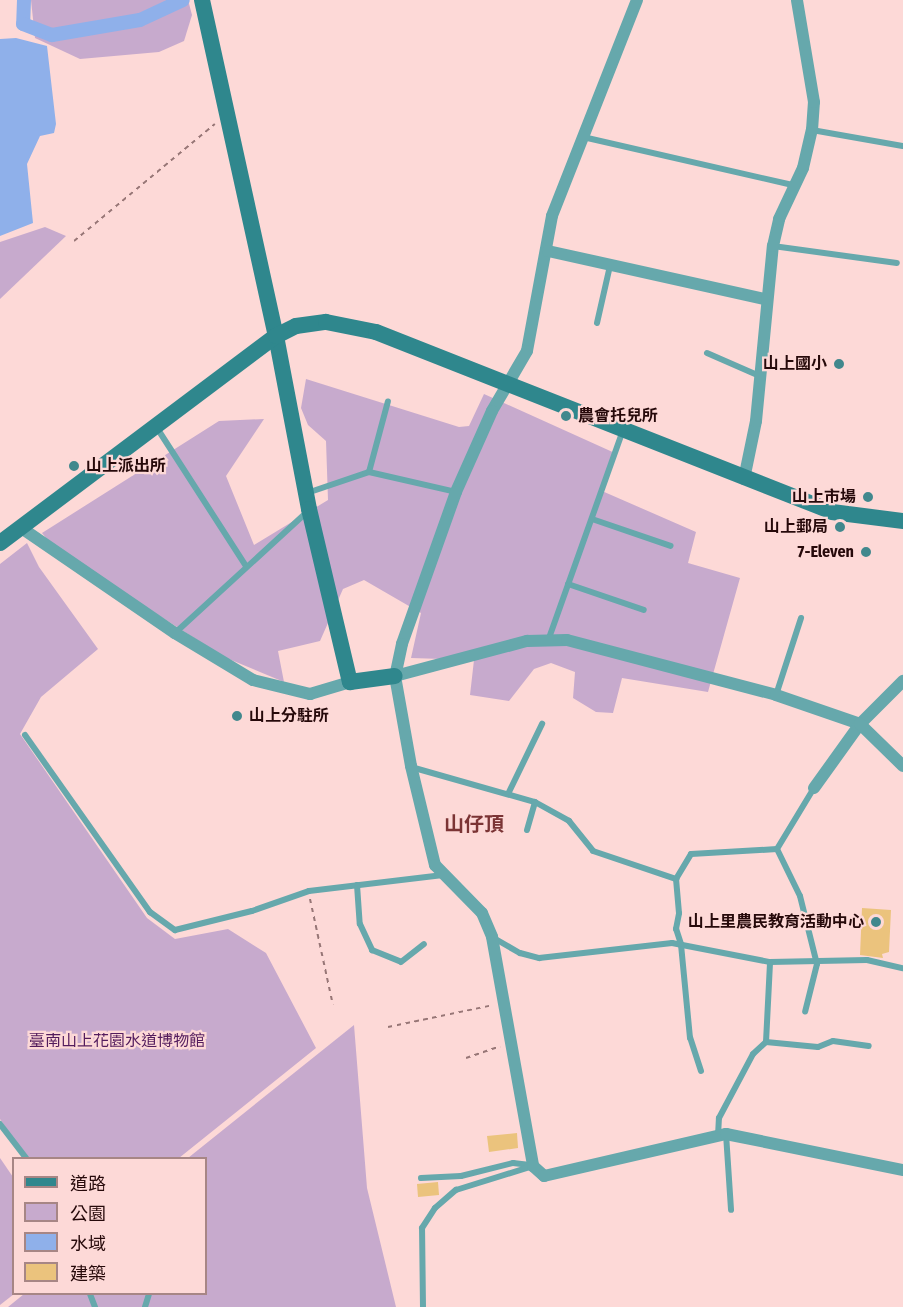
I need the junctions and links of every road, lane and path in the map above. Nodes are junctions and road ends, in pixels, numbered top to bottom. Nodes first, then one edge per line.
1 (202, 0) edge
2 (637, 0) edge
3 (797, 0) edge
4 (227, 114) junction
5 (812, 130) junction
6 (583, 137) junction
7 (903, 146) edge
8 (793, 185) junction
9 (74, 241) dead end
10 (773, 246) junction
11 (548, 251) junction
12 (897, 263) dead end
13 (610, 266) junction
14 (765, 299) junction
15 (597, 323) dead end
16 (276, 336) junction
17 (707, 353) dead end
18 (760, 376) junction
19 (506, 386) junction
20 (388, 401) dead end
21 (154, 425) junction
22 (624, 430) junction
23 (369, 472) junction
24 (744, 479) junction
25 (456, 492) junction
26 (308, 501) junction
27 (591, 519) junction
28 (903, 521) edge
29 (20, 527) junction
30 (0, 543) edge
31 (671, 546) dead end
32 (246, 566) junction
33 (568, 584) junction
34 (644, 610) dead end
35 (801, 618) dead end
36 (175, 633) junction
37 (549, 638) junction
38 (395, 676) junction
39 (903, 681) edge
40 (350, 682) junction
41 (776, 695) junction
42 (542, 724) dead end
43 (860, 724) junction
44 (25, 735) dead end
45 (411, 766) junction
46 (903, 766) edge
47 (814, 788) joint
48 (509, 792) junction
49 (535, 802) junction
50 (528, 830) dead end
51 (777, 849) junction
52 (444, 875) junction
53 (676, 879) junction
54 (357, 885) junction
55 (309, 891) junction
56 (492, 937) junction
57 (424, 944) dead end
58 (681, 944) junction
59 (770, 962) junction
60 (817, 964) junction
61 (903, 968) edge
62 (503, 1004) junction
63 (333, 1005) dead end
64 (805, 1012) dead end
65 (388, 1027) dead end
66 (766, 1042) junction
67 (510, 1043) junction
68 (869, 1046) dead end
69 (466, 1058) dead end
70 (701, 1071) dead end
71 (0, 1124) edge
72 (722, 1135) junction
73 (25, 1157) edge
74 (533, 1166) junction
75 (903, 1170) edge
76 (421, 1178) dead end
77 (731, 1210) dead end
78 (423, 1307) edge

1 - 4 main road
2 - 6 street
3 - 5 street
4 - 9 path
4 - 16 main road
5 - 7 lane
5 - 8 street
6 - 8 lane
6 - 11 street
8 - 10 street
10 - 12 lane
10 - 14 street
11 - 13 street
11 - 19 street
13 - 14 street
13 - 15 lane
14 - 18 street
16 - 19 main road
16 - 21 main road
16 - 26 main road
17 - 18 lane
18 - 24 street
19 - 22 main road
19 - 25 street
20 - 23 lane
21 - 29 main road
21 - 32 lane
22 - 24 main road
22 - 27 lane
23 - 25 lane
23 - 26 lane
24 - 28 main road
25 - 38 street
26 - 32 lane
26 - 40 main road
27 - 31 lane
27 - 33 lane
29 - 30 main road
29 - 36 street
32 - 36 lane
33 - 34 lane
33 - 37 lane
35 - 41 lane
36 - 40 street
37 - 38 street
37 - 41 street
38 - 40 main road
38 - 45 street
39 - 43 street
41 - 43 street
42 - 48 lane
43 - 46 street
43 - 47 street
44 - 55 lane
45 - 48 lane
45 - 52 street
47 - 51 lane
48 - 49 lane
49 - 50 lane
49 - 53 lane
51 - 53 lane
51 - 60 lane
52 - 54 lane
52 - 56 street
53 - 58 lane
54 - 55 lane
54 - 57 lane
55 - 63 path
56 - 58 lane
56 - 62 street
58 - 59 lane
58 - 70 lane
59 - 60 lane
59 - 66 lane
60 - 61 lane
60 - 64 lane
62 - 65 path
62 - 67 street
66 - 68 lane
66 - 72 lane
67 - 69 path
67 - 74 street
71 - 73 lane
72 - 74 street
72 - 75 street
72 - 77 lane
74 - 76 lane
74 - 78 lane

